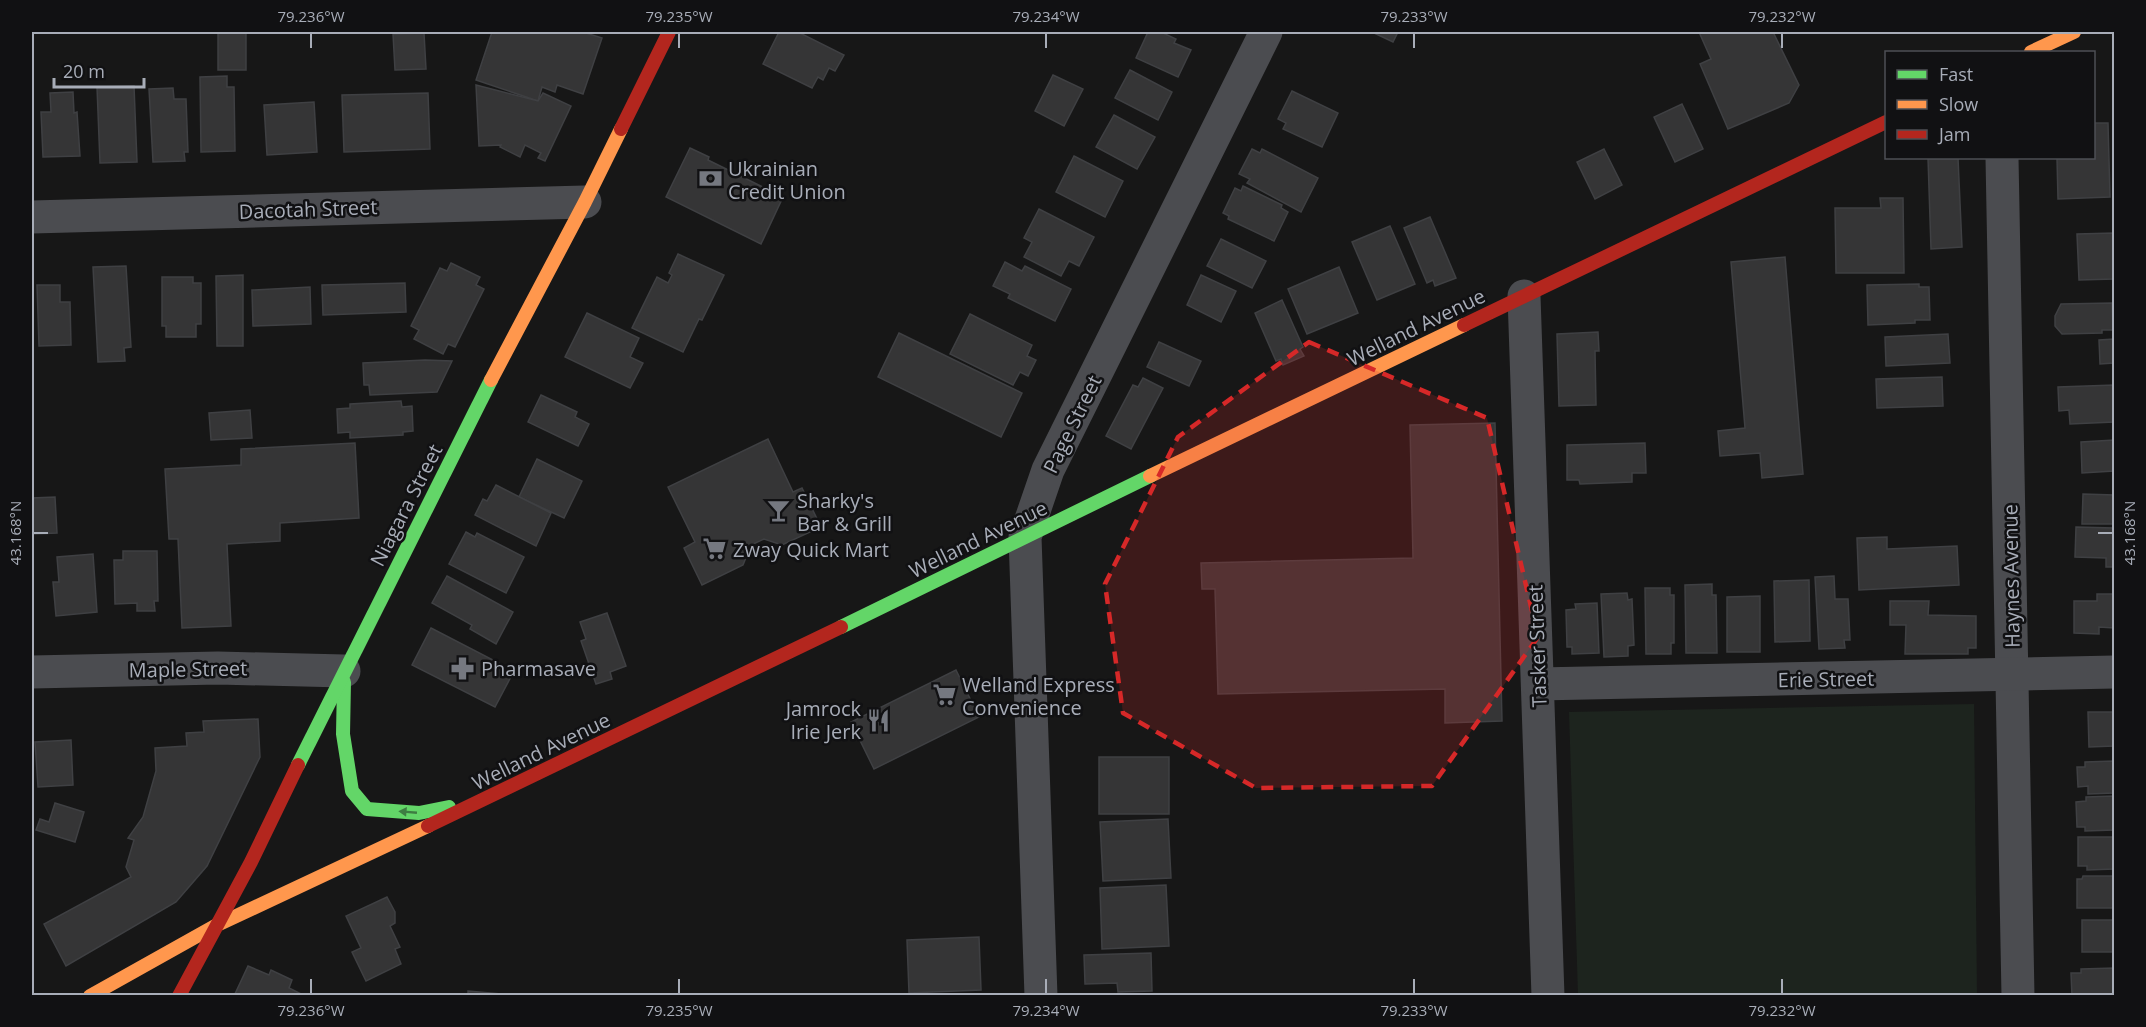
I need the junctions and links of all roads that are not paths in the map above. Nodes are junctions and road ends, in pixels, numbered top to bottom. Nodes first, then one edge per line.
1 (669, 32) edge
2 (1266, 32) edge
3 (2074, 32) edge
4 (2033, 51) edge
5 (1885, 123) edge
6 (2002, 159) edge
7 (585, 201) junction
8 (32, 217) edge
9 (1524, 296) junction
10 (1025, 537) junction
11 (344, 671) junction
12 (32, 672) edge
13 (2115, 672) edge
14 (2013, 676) junction
15 (1538, 684) junction
16 (486, 799) junction
17 (215, 926) junction
18 (90, 996) edge
19 (179, 996) edge
20 (1041, 996) edge
21 (1548, 996) edge
22 (2018, 996) edge

1 - 7 main road, Niagara Street
2 - 10 street, Page Street
3 - 4 main road
5 - 9 main road, Welland Avenue
6 - 14 street, Haynes Avenue
7 - 8 street, Dacotah Street
7 - 11 main road, Niagara Street
9 - 10 main road, Welland Avenue
9 - 15 street, Tasker Street
10 - 16 main road, Welland Avenue
10 - 20 street, Page Street
11 - 12 street, Maple Street
16 -> 11 main road
11 - 17 main road, Niagara Street
13 - 14 street, Erie Street
14 - 15 street, Erie Street
14 - 22 street, Haynes Avenue
15 - 21 street, Tasker Street
16 - 17 main road, Welland Avenue
17 - 18 main road, Welland Avenue
17 - 19 main road, Niagara Street

